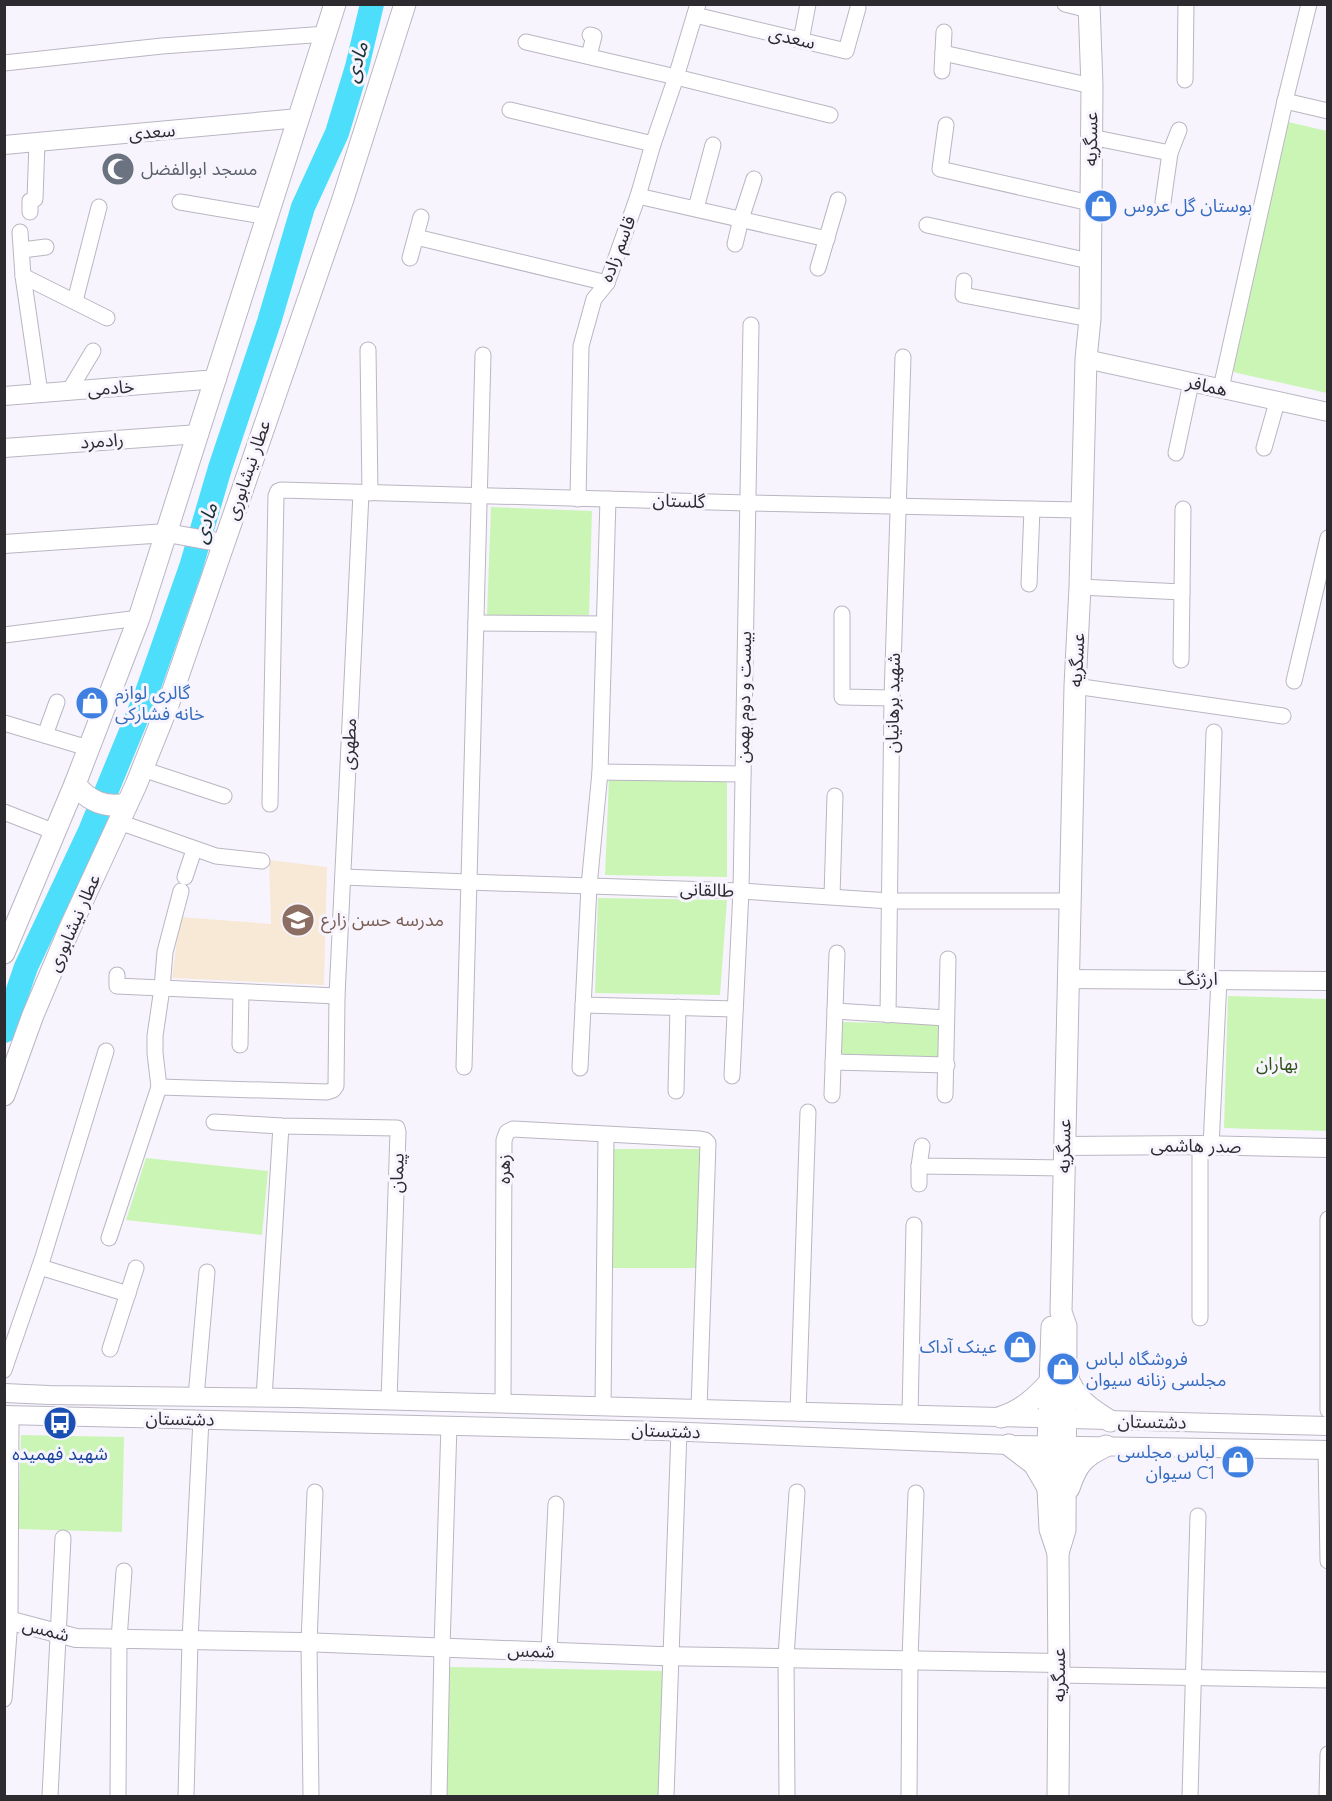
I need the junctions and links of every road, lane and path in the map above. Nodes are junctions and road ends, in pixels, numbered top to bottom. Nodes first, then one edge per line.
1 (335, 4) edge
2 (808, 4) edge
3 (1065, 4) edge
4 (1186, 4) edge
5 (1310, 4) edge
6 (403, 6) edge
7 (1090, 6) edge
8 (858, 8) dead end
9 (697, 10) edge
10 (944, 32) dead end
11 (326, 34) junction
12 (590, 35) dead end
13 (801, 41) junction
14 (526, 42) dead end
15 (943, 53) junction
16 (589, 56) junction
17 (4, 63) edge
18 (942, 71) dead end
19 (676, 77) junction
20 (1185, 80) dead end
21 (1092, 86) junction
22 (1285, 100) junction
23 (510, 110) dead end
24 (1328, 111) edge
25 (830, 116) dead end
26 (299, 118) junction
27 (946, 125) dead end
28 (1179, 130) dead end
29 (1091, 137) junction
30 (37, 142) junction
31 (652, 144) junction
32 (4, 145) edge
33 (713, 145) dead end
34 (1170, 153) junction
35 (754, 179) dead end
36 (638, 196) junction
37 (838, 200) dead end
38 (180, 202) dead end
39 (1163, 202) dead end
40 (1090, 203) junction
41 (99, 207) dead end
42 (696, 208) junction
43 (30, 212) dead end
44 (268, 217) junction
45 (421, 217) dead end
46 (741, 219) junction
47 (927, 225) dead end
48 (20, 232) dead end
49 (416, 237) junction
50 (827, 239) junction
51 (735, 243) dead end
52 (46, 247) dead end
53 (22, 250) junction
54 (410, 258) dead end
55 (1089, 261) junction
56 (818, 268) dead end
57 (23, 276) junction
58 (964, 281) dead end
59 (607, 283) junction
60 (75, 301) junction
61 (107, 318) dead end
62 (1090, 319) junction
63 (751, 325) dead end
64 (368, 350) dead end
65 (93, 351) dead end
66 (483, 356) dead end
67 (903, 357) dead end
68 (1086, 359) junction
69 (217, 379) junction
70 (1191, 383) junction
71 (1221, 388) junction
72 (69, 391) junction
73 (40, 393) junction
74 (4, 396) edge
75 (1277, 402) junction
76 (1328, 412) edge
77 (199, 434) junction
78 (4, 448) edge
79 (1264, 448) dead end
80 (1176, 453) dead end
81 (365, 493) junction
82 (479, 496) junction
83 (578, 499) junction
84 (608, 499) junction
85 (747, 503) junction
86 (898, 506) junction
87 (1032, 509) junction
88 (1183, 509) dead end
89 (1081, 510) junction
90 (167, 533) junction
91 (1328, 538) edge
92 (223, 543) junction
93 (4, 544) edge
94 (1029, 584) dead end
95 (1080, 587) junction
96 (1182, 592) junction
97 (842, 614) dead end
98 (139, 618) junction
99 (476, 623) junction
100 (603, 624) junction
101 (4, 635) edge
102 (1181, 660) dead end
103 (1294, 681) dead end
104 (1075, 686) junction
105 (892, 698) junction
106 (57, 702) dead end
107 (1283, 716) dead end
108 (4, 723) edge
109 (1214, 732) dead end
110 (45, 735) junction
111 (88, 748) junction
112 (142, 769) junction
113 (600, 771) junction
114 (743, 774) junction
115 (78, 789) junction
116 (224, 796) dead end
117 (835, 796) dead end
118 (270, 804) dead end
119 (121, 811) junction
120 (4, 812) edge
121 (55, 832) junction
122 (194, 850) junction
123 (262, 861) dead end
124 (343, 877) junction
125 (468, 882) junction
126 (589, 886) junction
127 (741, 891) junction
128 (832, 896) junction
129 (890, 901) junction
130 (1070, 901) junction
131 (4, 953) edge
132 (837, 953) dead end
133 (948, 959) dead end
134 (117, 975) dead end
135 (1068, 979) junction
136 (1212, 979) junction
137 (1328, 981) edge
138 (162, 988) junction
139 (241, 992) junction
140 (337, 996) junction
141 (584, 1005) junction
142 (678, 1007) junction
143 (735, 1009) junction
144 (835, 1011) junction
145 (888, 1015) junction
146 (946, 1018) junction
147 (240, 1045) dead end
148 (106, 1051) dead end
149 (833, 1062) junction
150 (947, 1065) junction
151 (464, 1066) dead end
152 (580, 1068) dead end
153 (732, 1076) dead end
154 (159, 1087) junction
155 (676, 1091) dead end
156 (4, 1095) edge
157 (832, 1095) dead end
158 (945, 1095) dead end
159 (808, 1112) dead end
160 (214, 1122) dead end
161 (281, 1126) junction
162 (606, 1135) junction
163 (921, 1146) dead end
164 (1064, 1146) junction
165 (1206, 1146) junction
166 (1328, 1148) edge
167 (919, 1166) junction
168 (1064, 1168) junction
169 (919, 1184) dead end
170 (1328, 1219) edge
171 (914, 1225) dead end
172 (109, 1238) dead end
173 (40, 1268) junction
174 (136, 1268) dead end
175 (207, 1272) dead end
176 (128, 1294) junction
177 (1200, 1318) dead end
178 (110, 1349) dead end
179 (4, 1370) edge
180 (1058, 1377) junction
181 (4, 1393) edge
182 (196, 1397) junction
183 (264, 1398) junction
184 (371, 1401) junction
185 (389, 1401) junction
186 (503, 1404) junction
187 (603, 1407) junction
188 (699, 1409) junction
189 (1328, 1410) edge
190 (798, 1413) junction
191 (8, 1415) edge
192 (910, 1415) junction
193 (1001, 1417) junction
194 (201, 1419) junction
195 (1057, 1419) junction
196 (1110, 1421) junction
197 (372, 1423) junction
198 (449, 1425) junction
199 (1328, 1426) edge
200 (679, 1431) junction
201 (1009, 1444) junction
202 (1057, 1445) junction
203 (1106, 1446) junction
204 (1327, 1450) edge
205 (315, 1492) dead end
206 (797, 1492) dead end
207 (916, 1492) dead end
208 (1057, 1493) junction
209 (556, 1504) dead end
210 (1198, 1516) dead end
211 (63, 1538) dead end
212 (1328, 1561) edge
213 (124, 1571) dead end
214 (7, 1620) edge
215 (58, 1633) junction
216 (119, 1639) junction
217 (190, 1640) junction
218 (309, 1643) junction
219 (442, 1648) junction
220 (549, 1652) junction
221 (671, 1656) junction
222 (786, 1657) junction
223 (910, 1659) junction
224 (1059, 1669) junction
225 (1192, 1677) junction
226 (1328, 1680) edge
227 (4, 1699) edge
228 (1328, 1754) edge
229 (50, 1797) edge
230 (118, 1797) edge
231 (186, 1797) edge
232 (311, 1797) edge
233 (439, 1797) edge
234 (666, 1797) edge
235 (787, 1797) edge
236 (909, 1797) edge
237 (1058, 1797) edge
238 (1190, 1797) edge
239 (1327, 1797) edge

1 - 11 main road
2 - 13 street
3 - 7 street
4 - 20 street
5 - 22 street
6 - 92 main road, عطار نیشابوری
7 - 21 main road, عسگریه
8 - 13 street, سعدی
9 - 13 street, سعدی
9 - 19 street, قاسم زاده
10 - 15 street
11 - 17 street
11 - 26 main road
12 - 16 street
14 - 16 street
15 - 18 street
15 - 21 street
16 - 19 street
19 - 25 street
19 - 31 street, قاسم زاده
21 - 29 main road, عسگریه
22 - 24 street
22 - 71 street
23 - 31 street
26 - 30 street, سعدی
26 - 44 main road
27 - 40 street
28 - 34 street
29 - 34 street
29 - 40 main road, عسگریه
30 - 32 street, سعدی
30 - 43 street
31 - 36 street, قاسم زاده
33 - 42 street
34 - 39 street
35 - 46 street
36 - 42 street
36 - 59 street, قاسم زاده
37 - 50 street
38 - 44 street
40 - 55 main road, عسگریه
41 - 60 street
42 - 46 street
44 - 69 main road
45 - 49 street
46 - 50 street
46 - 51 street
47 - 55 street
48 - 53 street
49 - 54 street
49 - 59 street
50 - 56 street
52 - 53 street
53 - 57 street
55 - 62 main road, عسگریه
57 - 60 street
57 - 73 street
58 - 62 street
59 - 83 street, قاسم زاده
60 - 61 street
62 - 68 main road, عسگریه
63 - 85 street, بیست و دوم بهمن
64 - 81 street, مطهری
65 - 72 street
66 - 82 street
67 - 86 street, شهید برهانیان
68 - 70 street, همافر
68 - 89 main road, عسگریه
69 - 72 street, خادمی
69 - 77 main road
70 - 71 street, همافر
70 - 80 street
71 - 75 street, همافر
72 - 73 street, خادمی
73 - 74 street, خادمی
75 - 76 street, همافر
75 - 79 street
77 - 78 street, رادمرد
77 - 90 main road
81 - 82 street, گلستان
81 - 118 street, گلستان
81 - 124 street, مطهری
82 - 83 street, گلستان
82 - 99 street
83 - 84 street, گلستان
84 - 85 street, گلستان
84 - 100 street
85 - 86 street, گلستان
85 - 114 street, بیست و دوم بهمن
86 - 87 street, گلستان
86 - 105 street, شهید برهانیان
87 - 89 street, گلستان
87 - 94 street
88 - 96 street
89 - 95 main road, عسگریه
90 - 92 street
90 - 93 street
90 - 98 main road
91 - 103 street
92 - 112 main road, عطار نیشابوری
95 - 96 street
95 - 104 main road, عسگریه
96 - 102 street
97 - 105 street
98 - 101 street
98 - 111 main road
99 - 100 street
99 - 125 street
100 - 113 street
104 - 107 street
104 - 130 main road, عسگریه
105 - 129 street, شهید برهانیان
106 - 110 street
108 - 110 street
109 - 136 street
110 - 111 street
111 - 115 main road
112 - 116 street
112 - 119 main road, عطار نیشابوری
113 - 114 street
113 - 126 street
114 - 127 street, بیست و دوم بهمن
115 - 119 main road
115 - 121 main road
117 - 128 street
119 - 122 street
119 - 156 main road, عطار نیشابوری
120 - 121 street
121 - 131 main road
122 - 123 street
122 - 138 street
124 - 125 street, طالقانی
124 - 140 street, مطهری
125 - 126 street, طالقانی
125 - 151 street
126 - 127 street, طالقانی
126 - 141 street
127 - 128 street, طالقانی
127 - 143 street, بیست و دوم بهمن
128 - 129 street, طالقانی
129 - 130 street, طالقانی
129 - 145 street, شهید برهانیان
130 - 135 main road, عسگریه
132 - 144 street
133 - 146 street
134 - 138 street
135 - 136 street, ارژنگ
135 - 164 main road, عسگریه
136 - 137 street, ارژنگ
136 - 165 street
138 - 139 street
138 - 154 street
139 - 140 street
139 - 147 street
140 - 154 street, مطهری
141 - 142 street
141 - 152 street
142 - 143 street
142 - 155 street
143 - 153 street, بیست و دوم بهمن
144 - 145 street
144 - 149 street
145 - 146 street
146 - 150 street
148 - 173 street
149 - 150 street
149 - 157 street
150 - 158 street
154 - 172 street
159 - 190 street
160 - 161 street, پیمان
161 - 183 street
161 - 185 street, پیمان
162 - 186 street, زهره
162 - 187 street
162 - 188 street, زهره
163 - 167 street
164 - 165 street, صدر هاشمی
164 - 168 main road, عسگریه
165 - 166 street, صدر هاشمی
165 - 177 street
167 - 168 street
167 - 169 street
168 - 180 main road, عسگریه
170 - 189 street
171 - 192 street
173 - 176 street
173 - 179 street
174 - 176 street
175 - 182 street
176 - 178 street
180 - 193 main road
180 - 195 main road, عسگریه
180 - 196 main road
181 - 182 street, دشتستان
182 - 183 street, دشتستان
183 - 184 street, دشتستان
184 - 185 street, دشتستان
184 - 197 street
185 - 186 street, دشتستان
186 - 187 street, دشتستان
187 - 188 street, دشتستان
188 - 190 street, دشتستان
190 - 192 street, دشتستان
191 - 194 street, دشتستان
191 - 214 street
192 - 193 street, دشتستان
193 - 195 street, دشتستان
194 - 197 street, دشتستان
194 - 217 street
195 - 196 street, دشتستان
195 - 202 main road, عسگریه
196 - 199 street, دشتستان
197 - 198 street, دشتستان
198 - 200 street, دشتستان
198 - 219 street
200 - 201 street, دشتستان
200 - 221 street
201 - 202 street, دشتستان
201 - 208 main road
202 - 203 street, دشتستان
202 - 208 main road, عسگریه
203 - 204 street, دشتستان
203 - 208 main road
204 - 212 street
205 - 218 street
206 - 222 street
207 - 223 street
208 - 224 main road, عسگریه
209 - 220 street
210 - 225 street
211 - 215 street
213 - 216 street
214 - 215 street, شمس
214 - 227 street
215 - 216 street, شمس
215 - 229 street
216 - 217 street, شمس
216 - 230 street
217 - 218 street, شمس
217 - 231 street
218 - 219 street, شمس
218 - 232 street
219 - 220 street, شمس
219 - 233 street
220 - 221 street, شمس
221 - 222 street, شمس
221 - 234 street
222 - 223 street, شمس
222 - 235 street
223 - 224 street, شمس
223 - 236 street
224 - 225 street
224 - 237 main road, عسگریه
225 - 226 street
225 - 238 street
228 - 239 street

